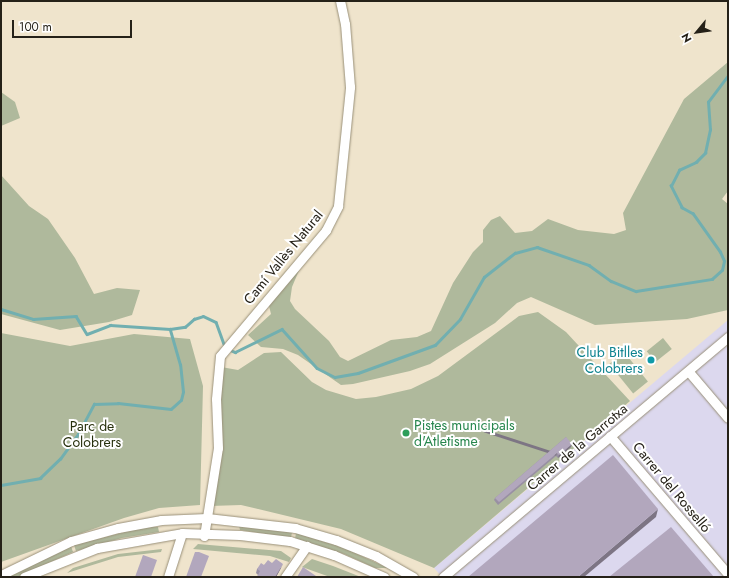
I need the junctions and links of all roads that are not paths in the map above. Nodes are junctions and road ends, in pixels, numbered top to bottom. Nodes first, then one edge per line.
1 (340, 1) edge
2 (728, 337) edge
3 (689, 372) junction
4 (728, 418) edge
5 (610, 436) junction
6 (207, 518) junction
7 (182, 533) junction
8 (204, 535) junction
9 (307, 546) junction
10 (42, 573) edge
11 (728, 574) edge
12 (1, 575) edge
13 (24, 577) edge
14 (168, 577) edge
15 (285, 577) edge
16 (384, 577) edge
17 (413, 577) edge
18 (443, 577) edge

1 - 6 street, Camí Vallès Natural
2 - 3 street, Carrer de la Garrotxa
3 - 4 street
3 - 5 street, Carrer de la Garrotxa
5 - 11 street, Carrer del Rosselló
5 - 18 street, Carrer de la Garrotxa
6 - 8 street, Camí Vallès Natural
6 - 12 street
6 - 17 street
7 - 8 street
7 - 10 street
7 - 14 street
8 - 9 street
9 - 15 street
9 - 16 street
10 - 13 street

